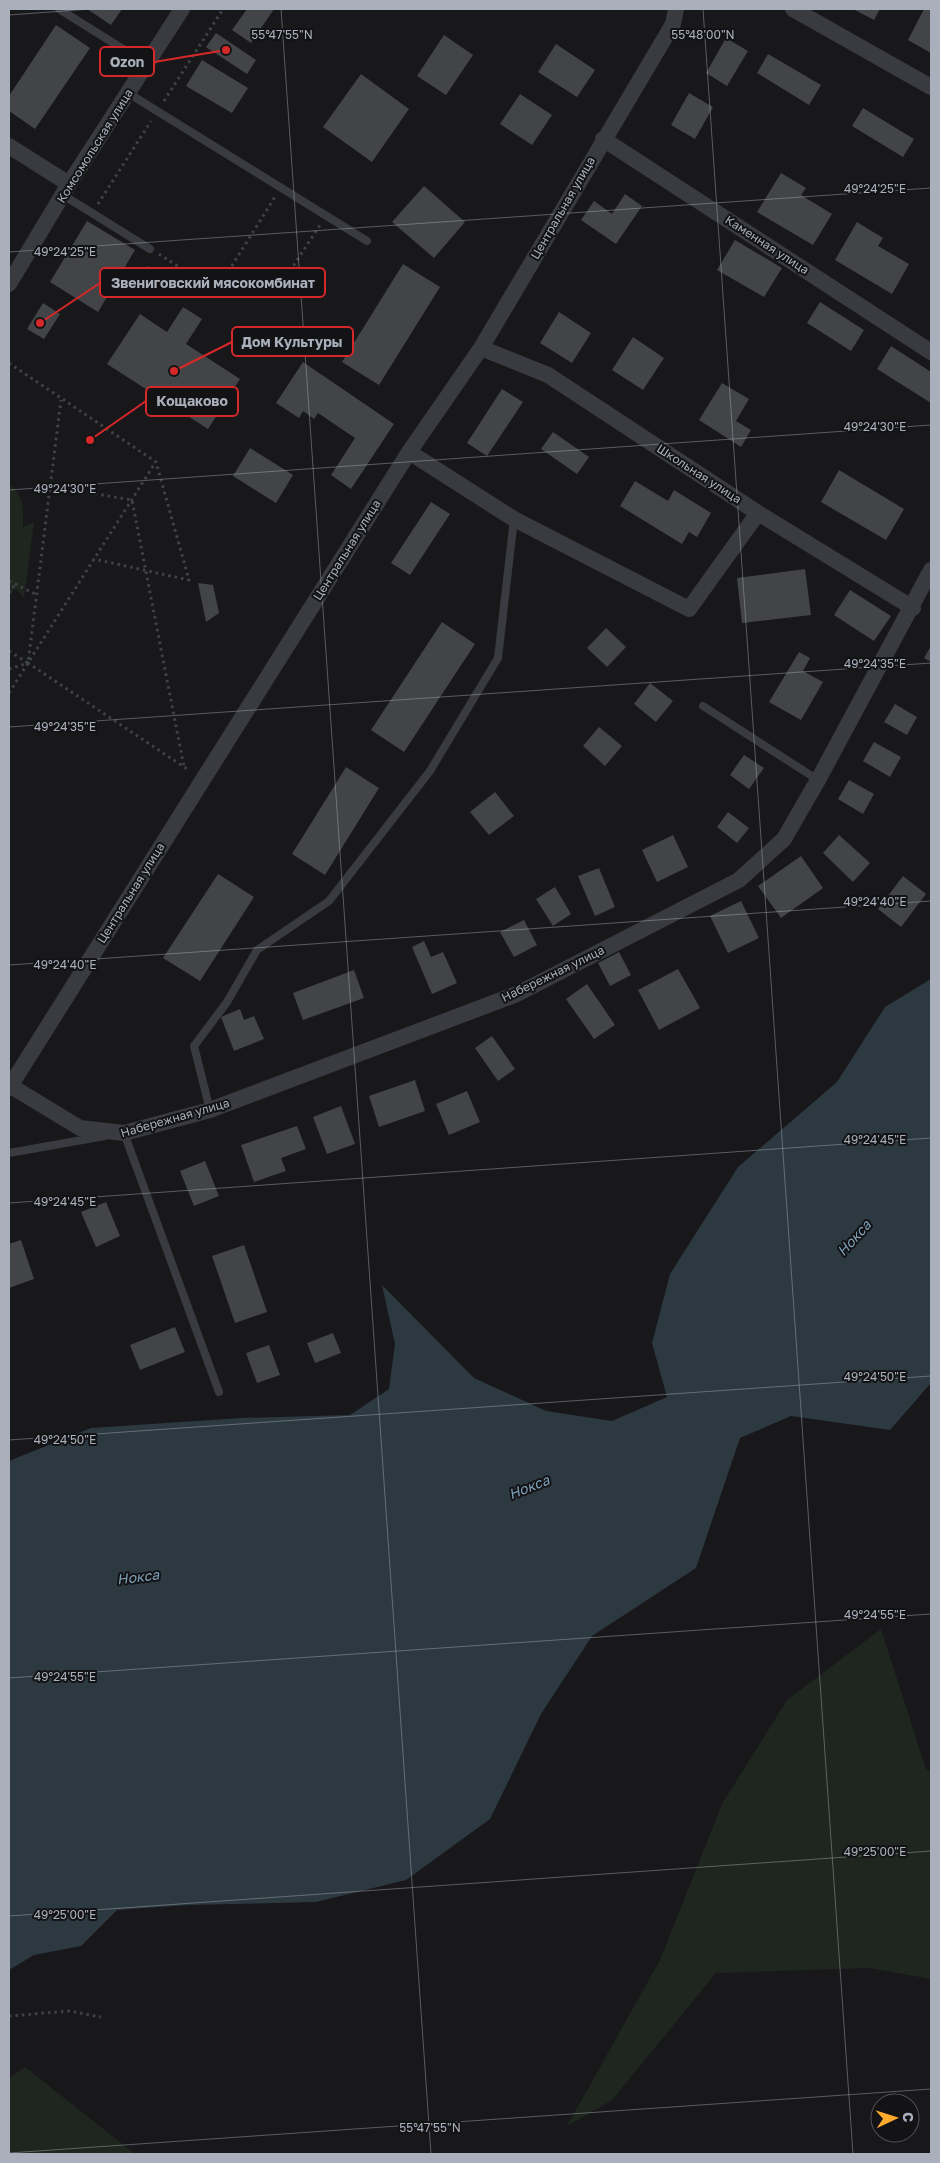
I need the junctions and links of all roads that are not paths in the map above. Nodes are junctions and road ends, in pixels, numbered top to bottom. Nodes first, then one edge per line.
1 (59, 9) edge
2 (182, 9) edge
3 (676, 9) edge
4 (793, 9) edge
5 (147, 64) junction
6 (931, 87) edge
7 (128, 93) junction
8 (604, 139) junction
9 (9, 146) edge
10 (66, 189) junction
11 (367, 241) dead end
12 (150, 249) road end
13 (9, 284) edge
14 (481, 348) junction
15 (931, 352) edge
16 (409, 452) junction
17 (758, 513) junction
18 (514, 520) junction
19 (931, 570) edge
20 (913, 608) junction
21 (703, 706) dead end
22 (818, 780) junction
23 (9, 1086) edge
24 (210, 1110) junction
25 (124, 1132) junction
26 (9, 1153) edge
27 (219, 1392) dead end

1 - 5 lane
2 - 5 street, Комсомольская улица
3 - 8 street, Центральная улица
4 - 6 street
5 - 7 street, Комсомольская улица
7 - 10 street, Комсомольская улица
7 - 11 lane
8 - 14 street, Центральная улица
8 - 15 street, Каменная улица
9 - 10 street
10 - 12 lane
10 - 13 street, Комсомольская улица
14 - 16 street, Центральная улица
14 - 17 street, Школьная улица
16 - 18 street
16 - 23 street, Центральная улица
17 - 18 street
17 - 20 street, Школьная улица
18 - 24 lane
19 - 20 street, Набережная улица
20 - 22 street, Набережная улица
21 - 22 lane
22 - 24 street, Набережная улица
23 - 25 street
24 - 25 street, Набережная улица
25 - 26 lane, Набережная улица
25 - 27 lane

